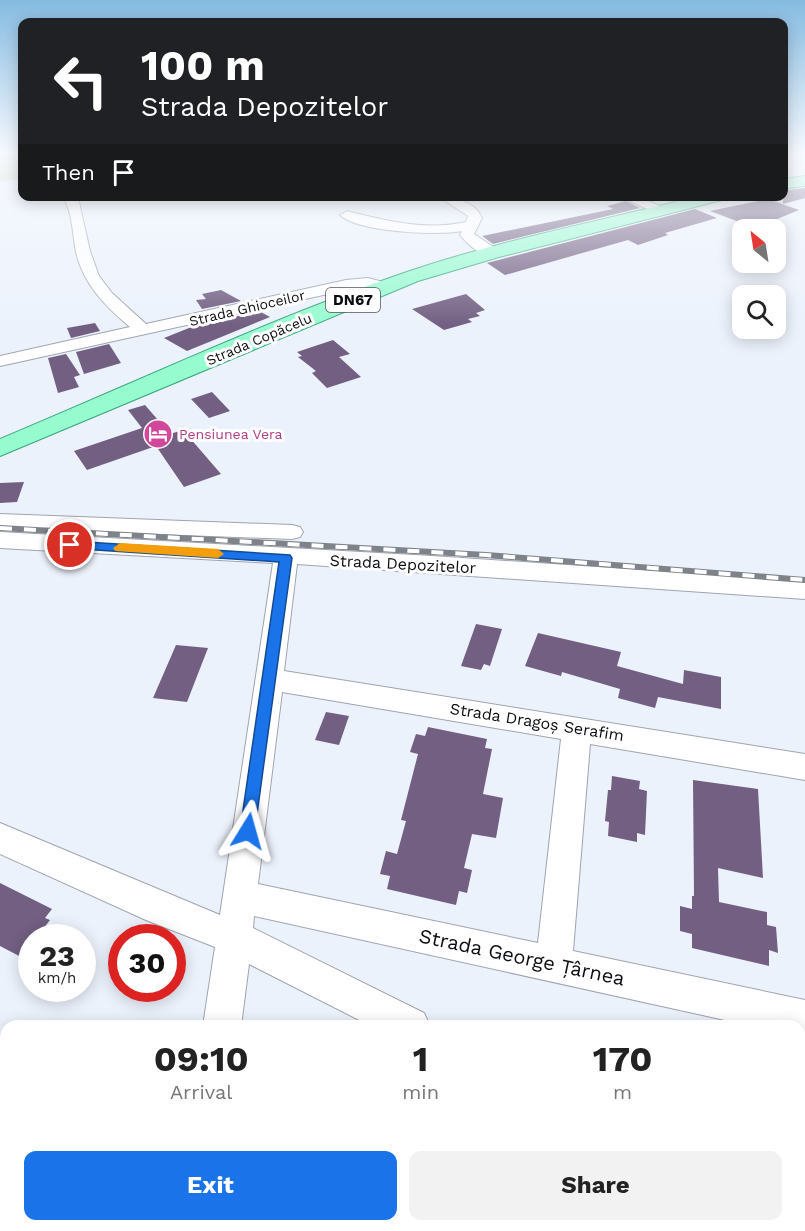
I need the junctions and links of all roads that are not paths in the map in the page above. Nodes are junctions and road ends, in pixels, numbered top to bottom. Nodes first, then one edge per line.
1 (77, 211) edge
2 (470, 211) edge
3 (661, 211) edge
4 (347, 215) dead end
5 (470, 232) junction
6 (493, 253) junction
7 (385, 287) junction
8 (145, 331) junction
9 (0, 361) edge
10 (0, 448) edge
11 (0, 521) edge
12 (0, 540) edge
13 (289, 545) junction
14 (805, 590) edge
15 (269, 679) junction
16 (577, 728) junction
17 (805, 767) edge
18 (0, 838) edge
19 (239, 896) junction
20 (233, 937) junction
21 (554, 964) junction
22 (805, 1019) edge
23 (223, 1020) edge
24 (399, 1020) edge

1 - 8 street
2 - 5 street
3 - 6 main road, Strada Copăcelu / DN67
4 - 5 street
5 - 6 street
6 - 7 main road, Strada Copăcelu / DN67
7 - 8 street, Strada Ghioceilor
7 - 10 main road, Strada Copăcelu / DN67
8 - 9 street, Strada Ghioceilor
11 - 13 street
12 - 13 street, Strada Depozitelor
13 - 14 street, Strada Depozitelor
13 - 15 street
15 - 16 street, Strada Dragoș Serafim
15 - 19 street
16 - 17 street, Strada Dragoș Serafim
16 - 21 street
18 - 20 street
19 - 20 street
19 - 21 street, Strada George Țârnea
20 - 23 street
20 - 24 street
21 - 22 street, Strada George Țârnea

